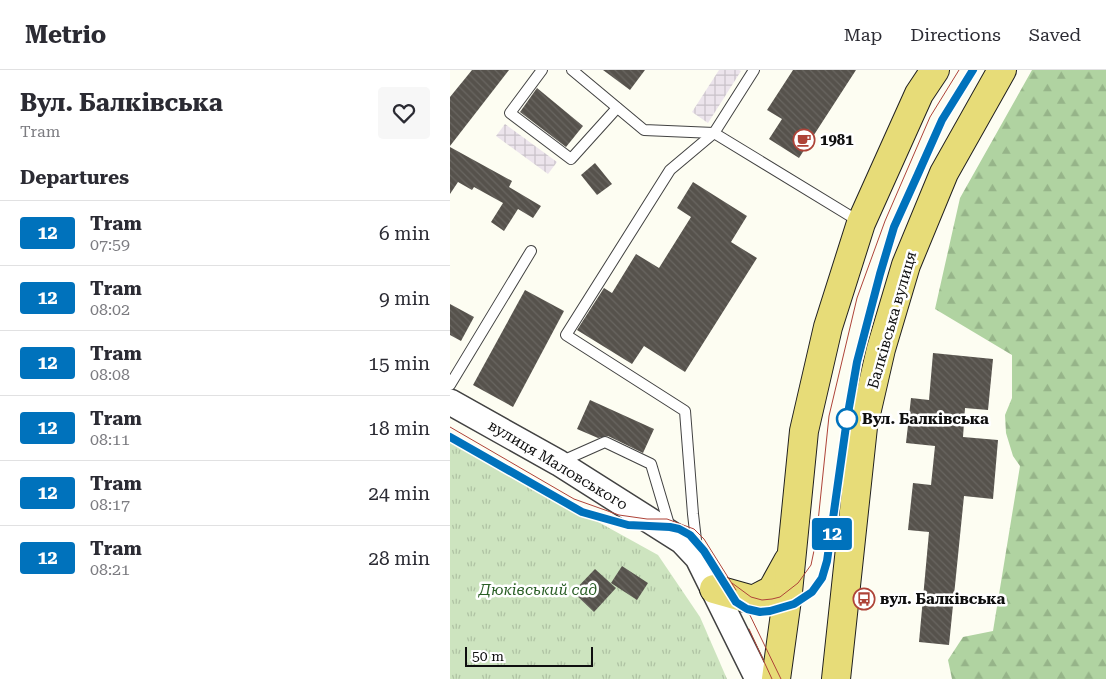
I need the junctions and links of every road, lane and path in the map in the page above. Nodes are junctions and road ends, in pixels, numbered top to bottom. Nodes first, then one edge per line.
1 (542, 70) edge
2 (754, 70) edge
3 (935, 70) edge
4 (1002, 70) edge
5 (576, 71) edge
6 (617, 108) junction
7 (714, 134) junction
8 (861, 223) junction
9 (531, 250) dead end
10 (450, 385) edge
11 (450, 402) edge
12 (559, 463) junction
13 (672, 534) junction
14 (792, 555) junction
15 (698, 558) junction
16 (714, 589) junction
17 (758, 679) edge
18 (776, 679) edge
19 (836, 679) edge

1 - 6 lane
2 - 7 lane
3 - 8 main road
4 - 19 main road, Балківська вулиця
5 - 6 lane
6 - 7 lane
7 - 8 lane
7 - 15 lane
8 - 14 main road
9 - 10 lane
11 - 12 street, вулиця Маловського
12 - 13 street, вулиця Маловського
12 - 13 lane
13 - 15 street, вулиця Маловського
14 - 16 main road
14 - 18 main road
15 - 16 street, вулиця Маловського
16 - 17 street, вулиця Маловського

